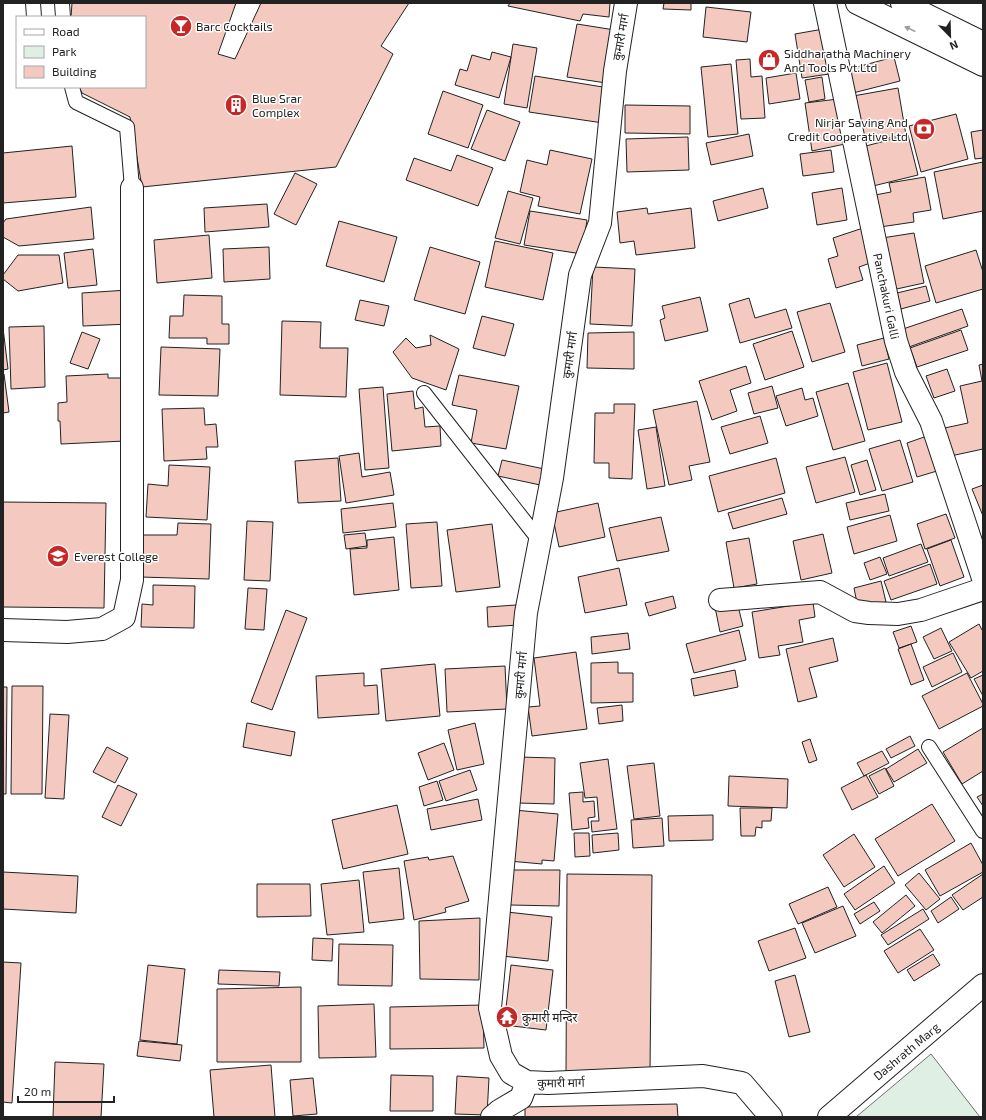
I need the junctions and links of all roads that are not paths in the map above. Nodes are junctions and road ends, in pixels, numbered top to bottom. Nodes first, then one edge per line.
1 (33, 3) edge
2 (62, 3) edge
3 (626, 3) edge
4 (826, 3) edge
5 (857, 3) edge
6 (902, 3) edge
7 (34, 16) edge
8 (62, 16) edge
9 (983, 43) edge
10 (983, 65) edge
11 (72, 88) edge
12 (132, 188) joint
13 (424, 393) dead end
14 (540, 541) junction
15 (983, 578) edge
16 (983, 589) edge
17 (720, 600) dead end
18 (3, 630) edge
19 (929, 747) dead end
20 (983, 831) edge
21 (983, 985) edge
22 (527, 1082) junction
23 (492, 1117) edge
24 (771, 1117) edge
25 (829, 1117) edge

1 - 7 lane
2 - 8 lane
3 - 14 main road, कुमारी मार्ग
4 - 15 main road, Panchakuri Galli
10 -> 5 main road
6 - 9 main road
11 - 12 lane
12 - 18 main road
13 - 14 lane
14 - 22 main road, कुमारी मार्ग
16 - 17 main road
19 - 20 lane
21 - 25 main road, Dashrath Marg
22 - 23 main road
22 - 24 main road, कुमारी मार्ग

